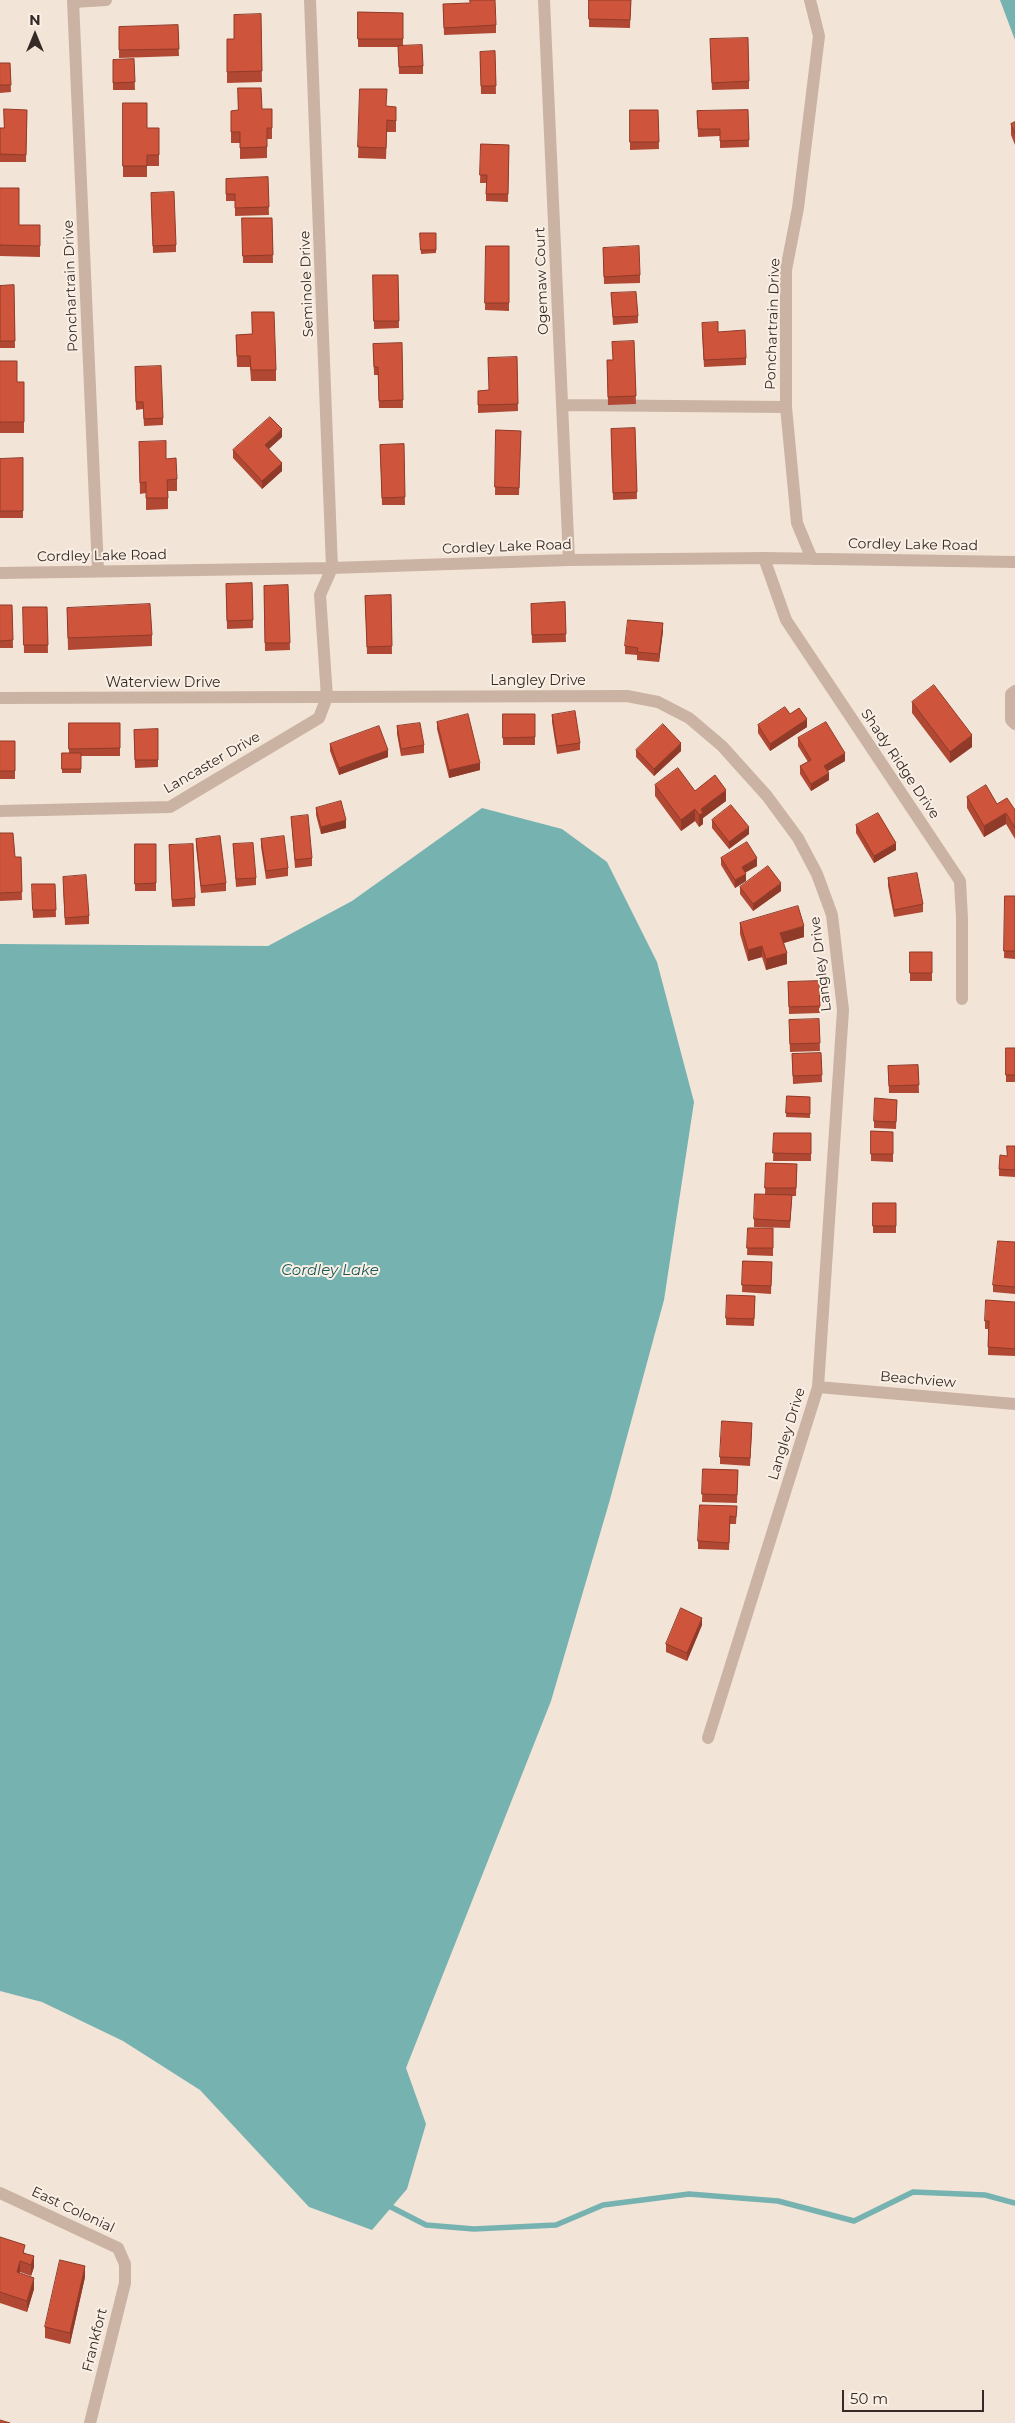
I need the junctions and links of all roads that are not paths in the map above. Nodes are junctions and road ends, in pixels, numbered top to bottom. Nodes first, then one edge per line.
1 (106, 0) edge
2 (310, 0) edge
3 (544, 0) edge
4 (810, 0) edge
5 (73, 1) edge
6 (563, 405) junction
7 (786, 407) junction
8 (764, 558) junction
9 (812, 559) junction
10 (569, 560) junction
11 (1015, 562) edge
12 (332, 568) junction
13 (98, 570) junction
14 (0, 573) edge
15 (1015, 691) edge
16 (327, 697) junction
17 (0, 698) edge
18 (1015, 724) edge
19 (0, 811) edge
20 (962, 999) dead end
21 (818, 1387) junction
22 (1015, 1404) edge
23 (708, 1738) dead end
24 (0, 2193) edge
25 (124, 2264) joint
26 (90, 2423) edge

1 - 5 street
2 - 12 street, Seminole Drive
3 - 6 street, Ogemaw Court
4 - 7 street, Ponchartrain Drive
5 - 13 street, Ponchartrain Drive
6 - 7 street
6 - 10 street, Ogemaw Court
7 - 9 street, Ponchartrain Drive
8 - 9 street, Cordley Lake Road
8 - 10 street, Cordley Lake Road
8 - 20 street, Shady Ridge Drive
9 - 11 street, Cordley Lake Road
10 - 12 street, Cordley Lake Road
12 - 13 street, Cordley Lake Road
12 - 16 street
13 - 14 street, Cordley Lake Road
15 - 18 street
16 - 17 street, Waterview Drive
16 - 19 street, Lancaster Drive
16 - 21 street, Langley Drive
21 - 22 street, Beachview
21 - 23 street, Langley Drive
24 - 25 street, East Colonial
25 - 26 street, Frankfort

